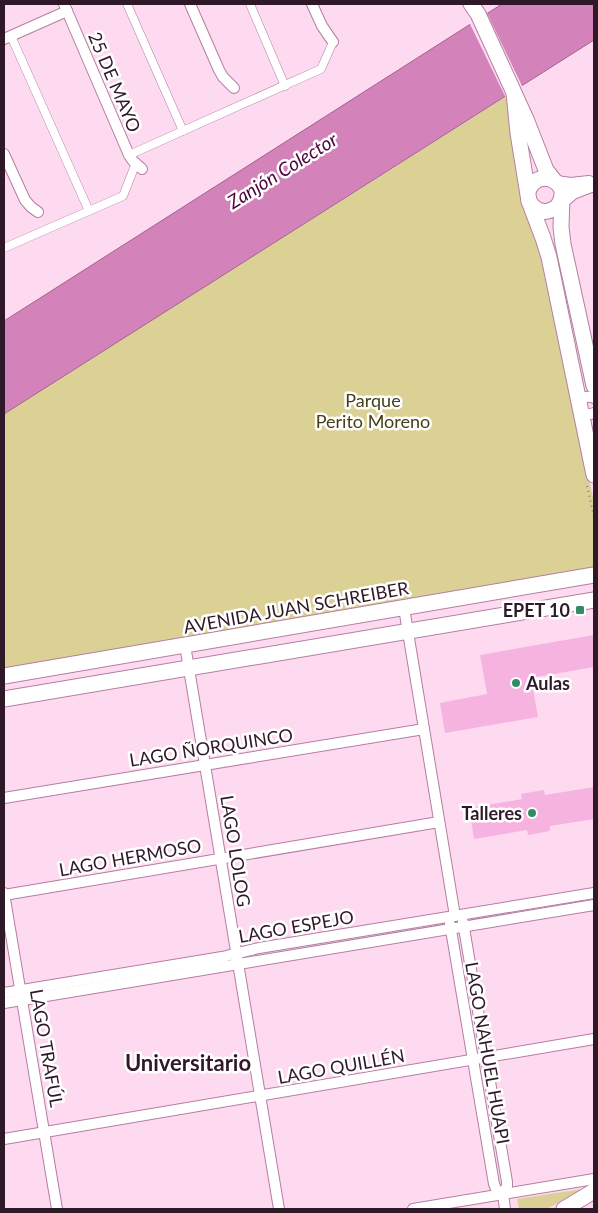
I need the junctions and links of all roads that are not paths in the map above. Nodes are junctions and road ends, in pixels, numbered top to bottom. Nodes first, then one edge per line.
1 (127, 4) edge
2 (190, 4) edge
3 (250, 4) edge
4 (312, 4) edge
5 (65, 8) edge
6 (475, 9) edge
7 (7, 37) edge
8 (333, 42) joint
9 (285, 86) junction
10 (234, 88) dead end
11 (514, 93) junction
12 (183, 131) junction
13 (4, 154) edge
14 (136, 162) junction
15 (594, 183) edge
16 (558, 193) junction
17 (528, 197) junction
18 (89, 211) junction
19 (38, 212) dead end
20 (4, 248) edge
21 (594, 386) edge
22 (594, 398) edge
23 (587, 410) edge
24 (594, 475) edge
25 (594, 576) edge
26 (594, 600) edge
27 (404, 608) junction
28 (408, 631) junction
29 (185, 645) junction
30 (189, 668) junction
31 (4, 676) edge
32 (4, 699) edge
33 (424, 729) junction
34 (205, 765) junction
35 (4, 798) edge
36 (439, 822) junction
37 (220, 858) junction
38 (594, 893) edge
39 (4, 894) edge
40 (594, 905) edge
41 (455, 916) junction
42 (464, 927) junction
43 (451, 929) junction
44 (236, 953) junction
45 (238, 964) junction
46 (4, 993) edge
47 (21, 995) junction
48 (4, 1003) edge
49 (594, 1039) edge
50 (486, 1058) junction
51 (473, 1060) junction
52 (260, 1096) junction
53 (44, 1132) junction
54 (4, 1139) edge
55 (594, 1179) edge
56 (594, 1191) edge
57 (503, 1194) junction
58 (57, 1209) edge
59 (279, 1209) edge
60 (414, 1209) edge
61 (505, 1209) edge
62 (564, 1209) edge

1 - 12 street
2 - 10 street
3 - 9 street
4 - 8 street
5 - 7 street
5 - 14 street, 25 DE MAYO
6 - 11 main road
7 - 18 street
8 - 9 street
9 - 12 street
11 - 16 main road
11 - 17 main road
12 - 14 street
13 - 19 street
14 - 18 street
15 - 16 street
15 - 16 street
16 - 17 main road
16 - 17 main road
16 - 21 main road
17 - 23 main road
18 - 20 street
22 - 23 street
23 - 24 main road
25 - 27 main road, AVENIDA JUAN SCHREIBER
26 - 28 main road
27 - 28 street, LAGO NAHUEL HUAPI
27 - 29 main road, AVENIDA JUAN SCHREIBER
28 - 30 main road
28 - 33 street, LAGO NAHUEL HUAPI
29 - 30 street, LAGO LOLOG
29 - 31 main road, AVENIDA JUAN SCHREIBER
30 - 32 main road
30 - 34 street, LAGO LOLOG
33 - 34 street, LAGO ÑORQUINCO
33 - 36 street, LAGO NAHUEL HUAPI
34 - 35 street, LAGO ÑORQUINCO
34 - 37 street, LAGO LOLOG
36 - 37 street, LAGO HERMOSO
36 - 41 street, LAGO NAHUEL HUAPI
37 - 39 street, LAGO HERMOSO
37 - 44 street, LAGO LOLOG
38 - 41 street, LAGO ESPEJO
39 - 47 street, LAGO TRAFÚL
40 - 42 street, LAGO ESPEJO
41 - 42 street, LAGO NAHUEL HUAPI
41 - 43 street, LAGO NAHUEL HUAPI
41 - 44 street, LAGO ESPEJO
42 - 43 street, LAGO ESPEJO
42 - 50 street, LAGO NAHUEL HUAPI
43 - 45 street, LAGO ESPEJO
43 - 51 street, LAGO NAHUEL HUAPI
44 - 45 street, LAGO LOLOG
44 - 47 street, LAGO ESPEJO
45 - 47 street, LAGO ESPEJO
45 - 52 street, LAGO LOLOG
46 - 47 street, LAGO ESPEJO
47 - 48 street, LAGO ESPEJO
47 - 53 street, LAGO TRAFÚL
49 - 50 street, LAGO QUILLÉN
50 - 51 street, LAGO QUILLÉN
50 - 57 street, LAGO NAHUEL HUAPI
51 - 52 street, LAGO QUILLÉN
51 - 57 street, LAGO NAHUEL HUAPI
52 - 53 street, LAGO QUILLÉN
52 - 59 street, LAGO LOLOG
53 - 54 street, LAGO QUILLÉN
53 - 58 street, LAGO TRAFÚL
55 - 57 street
56 - 62 main road
57 - 60 street
57 - 61 street, LAGO NAHUEL HUAPI

